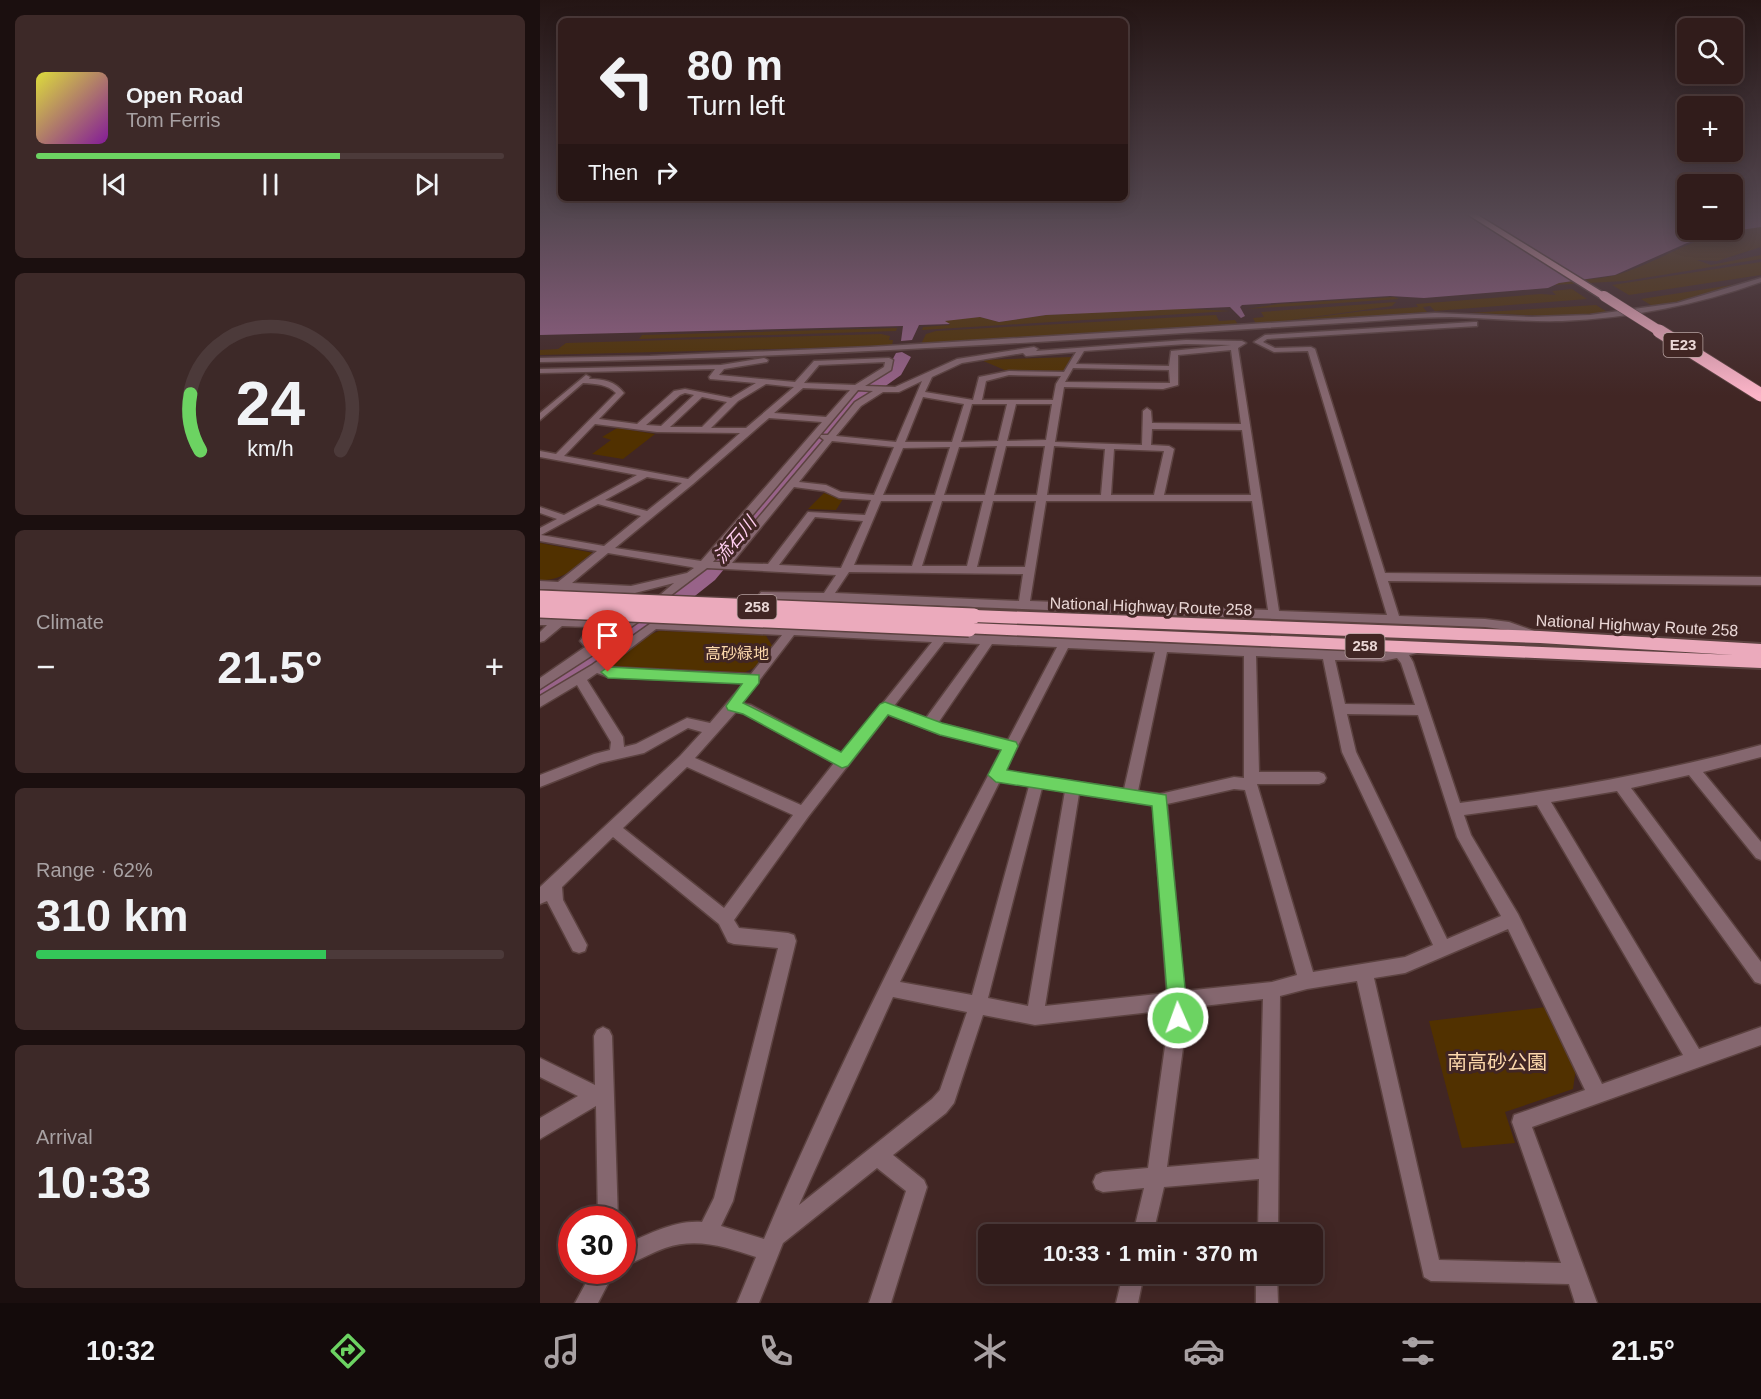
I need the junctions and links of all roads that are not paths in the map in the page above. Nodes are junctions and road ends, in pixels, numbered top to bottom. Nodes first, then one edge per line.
1 (1568, 275) edge
2 (1582, 275) edge
3 (1761, 280) edge
4 (1501, 324) dead end
5 (1189, 332) junction
6 (1066, 340) junction
7 (1258, 342) junction
8 (1238, 345) junction
9 (1081, 350) junction
10 (800, 353) junction
11 (978, 356) junction
12 (540, 360) edge
13 (721, 367) junction
14 (1173, 368) junction
15 (593, 370) junction
16 (1068, 370) junction
17 (540, 371) edge
18 (928, 376) junction
19 (767, 380) junction
20 (581, 381) junction
21 (1060, 384) junction
22 (800, 385) junction
23 (1761, 385) edge
24 (857, 388) junction
25 (878, 389) junction
26 (896, 390) junction
27 (923, 393) junction
28 (700, 394) junction
29 (1761, 395) edge
30 (733, 401) junction
31 (974, 402) junction
32 (1012, 402) junction
33 (1056, 402) junction
34 (1147, 411) dead end
35 (767, 415) junction
36 (540, 417) edge
37 (827, 420) junction
38 (594, 421) junction
39 (640, 426) junction
40 (1148, 426) junction
41 (1244, 427) junction
42 (664, 428) junction
43 (704, 430) junction
44 (749, 431) junction
45 (822, 437) junction
46 (901, 444) junction
47 (956, 444) junction
48 (1001, 444) junction
49 (1053, 444) junction
50 (1110, 446) junction
51 (1146, 447) junction
52 (540, 454) edge
53 (558, 457) junction
54 (647, 473) junction
55 (690, 482) junction
56 (792, 484) junction
57 (878, 498) junction
58 (939, 498) junction
59 (988, 498) junction
60 (1041, 498) junction
61 (1106, 498) junction
62 (1158, 498) junction
63 (1256, 498) junction
64 (597, 501) junction
65 (540, 510) edge
66 (649, 515) junction
67 (869, 518) junction
68 (564, 519) junction
69 (540, 532) edge
70 (540, 538) edge
71 (607, 550) junction
72 (714, 566) junction
73 (770, 569) junction
74 (916, 569) junction
75 (845, 570) junction
76 (971, 570) junction
77 (1029, 572) junction
78 (694, 574) junction
79 (1381, 577) junction
80 (1761, 581) edge
81 (540, 585) edge
82 (561, 586) junction
83 (666, 595) dead end
84 (765, 595) dead end
85 (827, 597) junction
86 (540, 598) edge
87 (1024, 604) junction
88 (540, 610) edge
89 (1274, 615) junction
90 (634, 619) dead end
91 (1394, 619) junction
92 (540, 621) edge
93 (559, 622) junction
94 (972, 622) junction
95 (791, 632) junction
96 (1540, 637) junction
97 (540, 638) edge
98 (941, 638) junction
99 (989, 640) junction
100 (1065, 643) junction
101 (595, 648) junction
102 (1162, 648) junction
103 (1421, 648) junction
104 (1761, 650) edge
105 (1250, 652) junction
106 (1401, 654) junction
107 (1328, 655) junction
108 (1761, 662) edge
109 (596, 668) junction
110 (580, 679) junction
111 (754, 679) junction
112 (540, 684) edge
113 (540, 702) edge
114 (733, 706) junction
115 (885, 708) junction
116 (1340, 710) junction
117 (1421, 710) junction
118 (929, 725) junction
119 (713, 729) junction
120 (1011, 746) junction
121 (1761, 751) edge
122 (617, 752) junction
123 (685, 760) junction
124 (842, 761) junction
125 (1694, 771) junction
126 (996, 775) junction
127 (1319, 778) dead end
128 (540, 781) edge
129 (1037, 781) junction
130 (1250, 781) junction
131 (1620, 784) junction
132 (1073, 786) junction
133 (1130, 795) junction
134 (1541, 799) junction
135 (1160, 800) junction
136 (1454, 810) junction
137 (803, 813) junction
138 (613, 828) junction
139 (1761, 853) edge
140 (554, 884) junction
141 (540, 897) edge
142 (724, 919) junction
143 (1512, 919) junction
144 (579, 945) dead end
145 (1443, 949) junction
146 (1364, 973) junction
147 (1760, 974) edge
148 (1307, 981) junction
149 (888, 988) junction
150 (1272, 990) junction
151 (1179, 1000) junction
152 (978, 1004) junction
153 (1035, 1016) junction
154 (603, 1036) dead end
155 (1761, 1036) edge
156 (1695, 1059) junction
157 (540, 1067) edge
158 (600, 1092) junction
159 (1597, 1094) junction
160 (540, 1129) edge
161 (878, 1156) junction
162 (1269, 1168) junction
163 (1156, 1179) junction
164 (1103, 1182) dead end
165 (607, 1206) edge
166 (1145, 1224) edge
167 (1268, 1224) edge
168 (708, 1231) junction
169 (772, 1244) junction
170 (636, 1250) edge
171 (1576, 1274) junction
172 (597, 1284) edge
173 (1132, 1284) edge
174 (1267, 1284) edge
175 (585, 1303) edge
176 (748, 1303) edge
177 (880, 1303) edge
178 (1127, 1303) edge
179 (1267, 1303) edge
180 (1586, 1303) edge

1 - 29 highway, E23, bridge
2 - 23 highway, E23
3 - 5 street
4 - 7 street
5 - 6 street
5 - 7 street
6 - 10 street
6 - 11 street
7 - 8 street
7 - 79 street
8 - 9 street
8 - 14 street
8 - 41 street
9 - 11 street
9 - 16 street
10 - 12 street
10 - 13 street
11 - 18 street
13 - 15 street
13 - 19 street
14 - 16 street
14 - 21 street
15 - 17 street
15 - 20 street
16 - 21 street
16 - 31 street
18 - 26 street
18 - 27 street
19 - 22 street
19 - 30 street
20 - 36 street
20 - 38 street
21 - 33 street
22 - 24 street
22 - 24 street
22 - 35 street
24 - 25 street
24 - 37 street
25 - 26 street
25 - 45 street
26 - 27 street
27 - 31 street
27 - 46 street
28 - 30 street
28 - 39 street
28 - 42 street
30 - 43 street
31 - 32 street
31 - 47 street
32 - 33 street
32 - 48 street
33 - 49 street
34 - 40 street
35 - 37 street
35 - 44 street
37 - 45 street
38 - 39 street
38 - 53 street
39 - 42 street
40 - 41 street
40 - 51 street
41 - 63 street
42 - 43 street
43 - 44 street
44 - 55 street
45 - 46 street
45 - 56 street
45 - 72 street
46 - 47 street
46 - 57 street
47 - 48 street
47 - 58 street
48 - 49 street
48 - 59 street
49 - 50 street
49 - 60 street
50 - 51 street
50 - 61 street
51 - 62 street
52 - 53 street
53 - 54 street
54 - 55 street
54 - 64 street
55 - 66 street
56 - 57 street
56 - 72 street
57 - 58 street
57 - 67 street
58 - 59 street
58 - 74 street
59 - 60 street
59 - 76 street
60 - 61 street
60 - 77 street
61 - 62 street
62 - 63 street
63 - 89 street
64 - 66 street
64 - 68 street
65 - 68 street
66 - 71 street
67 - 73 street
67 - 75 street
68 - 69 street
70 - 71 street
71 - 72 street
71 - 82 street
72 - 73 street
72 - 78 street
73 - 75 street
74 - 75 street
74 - 76 street
75 - 85 street
76 - 77 street
77 - 87 street
78 - 82 street
78 - 83 street
79 - 80 street
79 - 91 street
81 - 82 street
84 - 85 street
85 - 87 street
86 - 94 highway, National Highway Route 258 / 258, bridge
87 - 89 street
88 - 94 highway, National Highway Route 258 / 258, bridge
89 - 91 street
90 - 101 street
91 - 96 street
92 - 93 street
93 - 97 street
93 - 101 street
94 - 96 highway, National Highway Route 258 / 258
94 - 103 highway, National Highway Route 258 / 258
95 - 98 street
95 - 109 street
95 - 111 street
96 - 104 highway, National Highway Route 258 / 258
98 - 99 street
98 - 115 street
99 - 100 street
99 - 118 street
100 - 102 street
100 - 120 street
101 - 112 street
102 - 105 street
102 - 133 street
103 - 106 street
103 - 108 highway, National Highway Route 258 / 258
105 - 107 street
105 - 130 street
106 - 107 street
106 - 117 street
107 - 116 street
109 - 110 street
109 - 111 street
110 - 113 street
110 - 122 street
111 - 114 street
114 - 119 street
114 - 124 street
115 - 118 street
115 - 124 street
116 - 117 street
116 - 145 street
117 - 136 street
118 - 120 street
119 - 122 street
119 - 123 street
120 - 126 street
121 - 125 street
122 - 128 street
123 - 137 street
123 - 138 street
124 - 137 street
125 - 131 street
125 - 139 street
126 - 129 street
126 - 149 street
127 - 130 street
129 - 132 street
129 - 152 street
130 - 135 street
130 - 148 street
131 - 134 street
131 - 147 street
132 - 133 street
132 - 153 street
133 - 135 street
134 - 136 street
134 - 156 street
135 - 151 street
136 - 143 street
137 - 142 street
138 - 140 street
138 - 142 street
140 - 141 street
140 - 144 street
142 - 168 street
143 - 145 street
143 - 159 street
145 - 146 street
146 - 148 street
146 - 171 street
148 - 150 street
149 - 152 street
149 - 169 street
150 - 151 street
150 - 162 street
151 - 153 street
151 - 163 street
152 - 153 street
152 - 161 street
154 - 158 street
155 - 156 street
156 - 159 street
157 - 158 street
158 - 160 street
158 - 165 street
159 - 171 street
161 - 169 street
161 - 177 street
162 - 163 street
162 - 167 street
163 - 164 street
163 - 166 street
168 - 169 street
168 - 170 street
169 - 176 street
171 - 180 street
172 - 175 street
173 - 178 street
174 - 179 street

